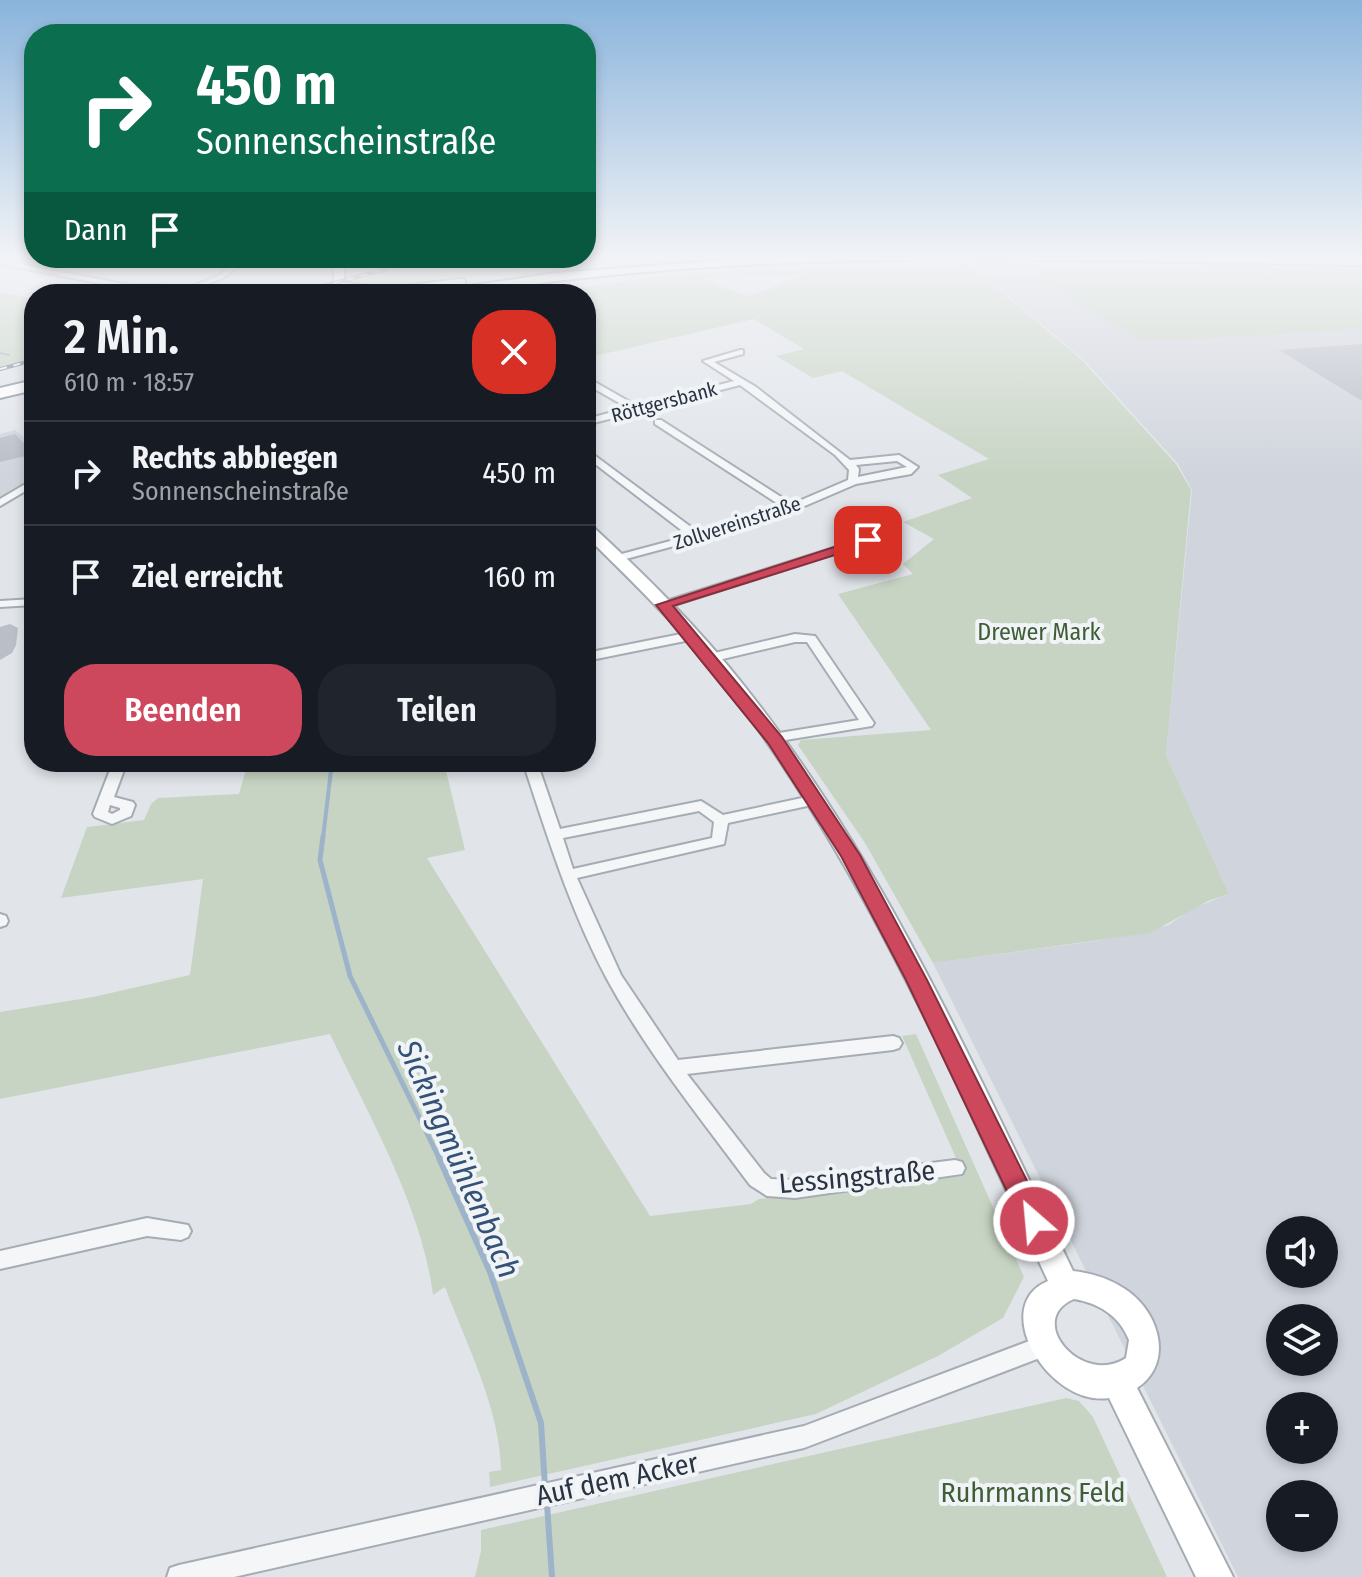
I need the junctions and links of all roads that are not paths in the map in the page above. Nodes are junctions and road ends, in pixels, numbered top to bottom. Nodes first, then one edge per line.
1 (740, 352) dead end
2 (741, 382) junction
3 (596, 386) edge
4 (24, 387) edge
5 (0, 393) edge
6 (637, 410) junction
7 (596, 420) edge
8 (658, 422) dead end
9 (596, 460) edge
10 (853, 472) junction
11 (24, 488) edge
12 (0, 503) edge
13 (790, 507) junction
14 (596, 537) edge
15 (697, 537) junction
16 (868, 540) dead end
17 (618, 558) junction
18 (24, 603) edge
19 (0, 604) edge
20 (664, 605) junction
21 (691, 636) junction
22 (596, 655) edge
23 (710, 658) junction
24 (773, 738) junction
25 (117, 772) edge
26 (533, 772) edge
27 (107, 800) dead end
28 (816, 800) junction
29 (721, 820) junction
30 (554, 835) junction
31 (568, 875) junction
32 (893, 1043) dead end
33 (673, 1068) junction
34 (955, 1168) dead end
35 (181, 1231) dead end
36 (0, 1260) edge
37 (1065, 1286) junction
38 (1045, 1346) junction
39 (1117, 1381) junction
40 (179, 1577) edge
41 (1215, 1577) edge

1 - 2 street
2 - 6 street, Röttgersbank
2 - 10 street
3 - 6 street
4 - 5 highway
6 - 7 street, Röttgersbank
8 - 13 street
9 - 15 street
10 - 10 street, Zollvereinstraße
10 - 13 street, Zollvereinstraße
11 - 12 street
13 - 15 street, Zollvereinstraße
14 - 17 main road
15 - 17 street, Zollvereinstraße
16 - 20 street
17 - 20 main road
18 - 19 street
20 - 21 main road
21 - 22 street
21 - 23 main road
23 - 24 main road
23 - 24 street
24 - 28 main road
25 - 27 street
26 - 30 street, Lessingstraße
28 - 29 street
28 - 37 main road
29 - 30 street
29 - 31 street
30 - 31 street, Lessingstraße
31 - 33 street, Lessingstraße
32 - 33 street
33 - 34 street, Lessingstraße
35 - 36 street
37 - 38 main road
37 - 39 main road
38 - 39 main road
38 - 40 street, Auf dem Acker
39 - 41 main road

